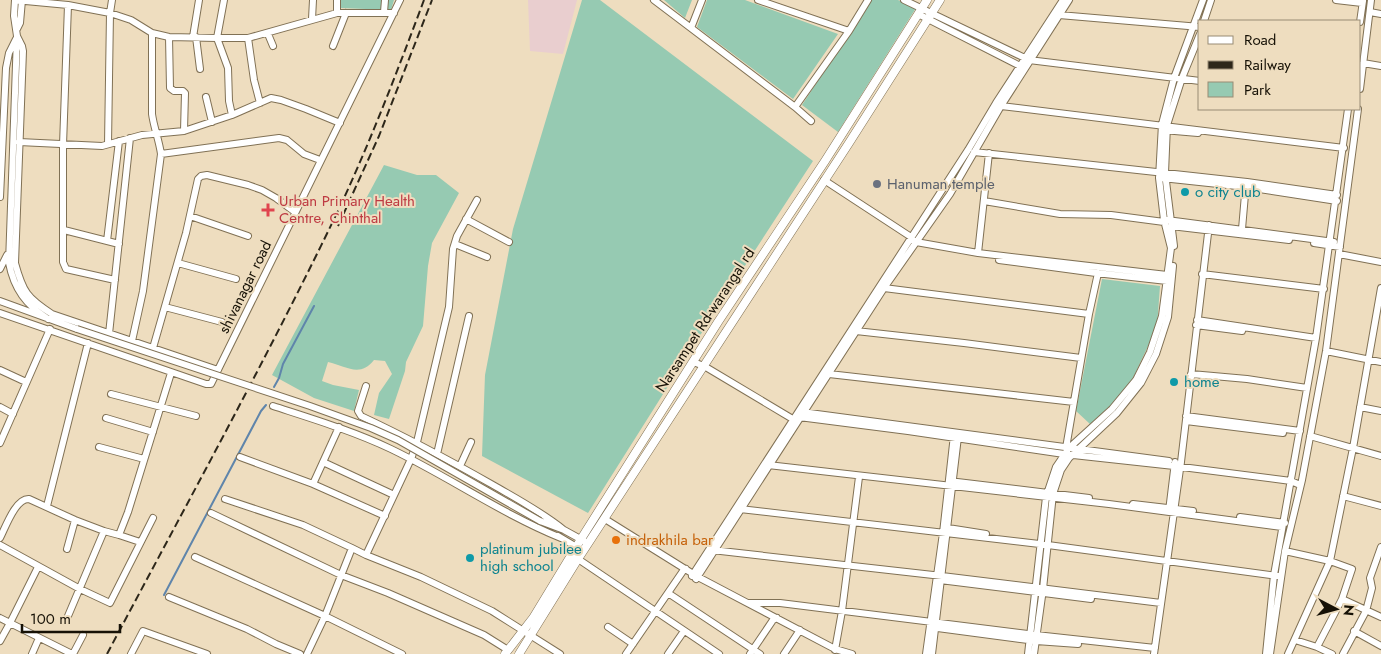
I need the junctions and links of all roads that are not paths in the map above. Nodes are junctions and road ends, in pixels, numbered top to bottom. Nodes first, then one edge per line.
1 (15, 0) edge
2 (22, 0) edge
3 (112, 0) edge
4 (199, 0) edge
5 (224, 0) edge
6 (313, 0) edge
7 (337, 0) edge
8 (385, 0) edge
9 (400, 0) edge
10 (654, 0) edge
11 (702, 0) edge
12 (758, 0) edge
13 (868, 0) edge
14 (904, 0) edge
15 (927, 0) edge
16 (940, 0) edge
17 (1063, 0) edge
18 (1069, 0) edge
19 (1204, 0) edge
20 (1211, 0) edge
21 (1336, 0) edge
22 (1371, 0) edge
23 (1363, 2) edge
24 (68, 5) junction
25 (920, 11) junction
26 (384, 12) junction
27 (394, 12) junction
28 (1370, 12) junction
29 (110, 13) junction
30 (337, 13) junction
31 (346, 13) junction
32 (1381, 14) edge
33 (1059, 15) junction
34 (930, 16) junction
35 (312, 19) junction
36 (1199, 20) edge
37 (1204, 20) edge
38 (1360, 20) edge
39 (691, 28) junction
40 (1197, 30) edge
41 (849, 31) junction
42 (152, 33) junction
43 (17, 34) junction
44 (268, 34) junction
45 (169, 37) junction
46 (195, 37) junction
47 (217, 38) junction
48 (248, 38) junction
49 (273, 46) dead end
50 (334, 46) dead end
51 (1027, 59) junction
52 (1363, 63) junction
53 (1020, 66) junction
54 (1381, 66) edge
55 (200, 69) dead end
56 (1173, 80) junction
57 (1182, 80) junction
58 (1361, 80) edge
59 (1198, 81) edge
60 (1198, 84) edge
61 (206, 97) dead end
62 (260, 103) junction
63 (1001, 106) junction
64 (795, 107) junction
65 (1348, 110) edge
66 (1358, 110) edge
67 (232, 116) junction
68 (812, 121) dead end
69 (212, 122) junction
70 (340, 124) junction
71 (1164, 127) junction
72 (184, 131) junction
73 (158, 134) junction
74 (130, 138) junction
75 (119, 141) junction
76 (20, 142) junction
77 (108, 144) junction
78 (63, 145) junction
79 (1343, 149) junction
80 (974, 152) junction
81 (989, 153) junction
82 (161, 154) junction
83 (320, 160) junction
84 (1162, 176) junction
85 (824, 180) junction
86 (1246, 185) junction
87 (0, 197) edge
88 (1337, 198) junction
89 (477, 200) dead end
90 (984, 201) junction
91 (295, 212) junction
92 (190, 216) junction
93 (466, 219) junction
94 (1168, 222) junction
95 (1208, 228) junction
96 (64, 230) junction
97 (1242, 230) junction
98 (248, 236) dead end
99 (107, 241) junction
100 (913, 241) junction
101 (509, 242) dead end
102 (119, 244) junction
103 (455, 244) junction
104 (1331, 244) junction
105 (1340, 248) junction
106 (8, 249) junction
107 (978, 253) junction
108 (487, 257) dead end
109 (1381, 262) edge
110 (178, 263) junction
111 (0, 269) edge
112 (1098, 273) junction
113 (1202, 276) junction
114 (1167, 278) junction
115 (236, 279) dead end
116 (115, 280) junction
117 (884, 288) junction
118 (1381, 288) edge
119 (1323, 291) junction
120 (0, 301) edge
121 (165, 307) junction
122 (1379, 309) edge
123 (0, 313) edge
124 (1089, 314) junction
125 (469, 316) dead end
126 (48, 319) junction
127 (222, 322) dead end
128 (1196, 322) junction
129 (50, 330) junction
130 (856, 331) junction
131 (109, 334) junction
132 (1316, 339) junction
133 (132, 341) junction
134 (88, 343) junction
135 (153, 348) junction
136 (1326, 351) junction
137 (1081, 358) junction
138 (1368, 359) junction
139 (693, 362) junction
140 (1381, 362) edge
141 (704, 366) junction
142 (0, 370) edge
143 (218, 370) junction
144 (1192, 372) junction
145 (171, 373) junction
146 (829, 374) junction
147 (26, 382) junction
148 (366, 386) dead end
149 (1308, 386) junction
150 (111, 394) dead end
151 (1074, 402) junction
152 (273, 406) dead end
153 (0, 407) edge
154 (1360, 407) junction
155 (161, 408) junction
156 (1381, 411) edge
157 (13, 414) junction
158 (196, 416) dead end
159 (798, 416) junction
160 (106, 418) dead end
161 (1186, 418) junction
162 (339, 427) junction
163 (152, 432) junction
164 (1300, 433) junction
165 (956, 435) junction
166 (1310, 436) junction
167 (417, 442) junction
168 (471, 442) dead end
169 (0, 443) edge
170 (99, 447) dead end
171 (1353, 448) junction
172 (1078, 449) junction
173 (1068, 451) junction
174 (437, 454) junction
175 (1381, 456) edge
176 (240, 457) dead end
177 (144, 459) junction
178 (411, 459) junction
179 (323, 462) junction
180 (1177, 464) junction
181 (767, 465) junction
182 (460, 466) junction
183 (859, 477) junction
184 (1291, 480) junction
185 (1301, 482) junction
186 (313, 484) junction
187 (951, 484) junction
188 (394, 495) junction
189 (1049, 496) junction
190 (1343, 496) junction
191 (224, 499) dead end
192 (47, 506) junction
193 (1381, 506) edge
194 (739, 509) junction
195 (1171, 511) junction
196 (211, 513) dead end
197 (385, 516) junction
198 (153, 518) dead end
199 (75, 520) junction
200 (604, 520) junction
201 (540, 521) junction
202 (854, 522) junction
203 (1292, 524) junction
204 (1282, 525) junction
205 (564, 530) junction
206 (104, 531) junction
207 (946, 532) junction
208 (119, 535) junction
209 (0, 538) edge
210 (561, 538) junction
211 (580, 539) junction
212 (140, 542) junction
213 (588, 543) junction
214 (1045, 543) junction
215 (0, 545) edge
216 (576, 546) junction
217 (1381, 547) edge
218 (352, 548) junction
219 (67, 549) dead end
220 (712, 550) junction
221 (584, 551) junction
222 (1285, 551) junction
223 (366, 554) junction
224 (195, 557) dead end
225 (1164, 558) junction
226 (578, 559) junction
227 (1330, 560) junction
228 (848, 566) junction
229 (38, 567) junction
230 (685, 570) junction
231 (1278, 574) junction
232 (341, 575) junction
233 (695, 576) junction
234 (939, 578) junction
235 (80, 589) junction
236 (1039, 591) junction
237 (668, 593) junction
238 (169, 597) dead end
239 (1342, 599) junction
240 (749, 603) junction
241 (1158, 604) junction
242 (657, 611) junction
243 (842, 611) junction
244 (1366, 611) junction
245 (68, 616) dead end
246 (325, 616) junction
247 (1381, 617) edge
248 (0, 618) edge
249 (775, 619) junction
250 (10, 623) junction
251 (933, 625) junction
252 (608, 626) dead end
253 (524, 630) junction
254 (684, 631) junction
255 (799, 631) junction
256 (1354, 631) junction
257 (83, 635) dead end
258 (532, 635) junction
259 (39, 638) junction
260 (1033, 638) junction
261 (1295, 640) junction
262 (0, 641) edge
263 (633, 644) junction
264 (1381, 646) edge
265 (1317, 647) junction
266 (710, 651) edge
267 (837, 651) edge
268 (1152, 651) edge
269 (507, 652) edge
270 (752, 652) edge
271 (32, 654) edge
272 (73, 654) edge
273 (131, 654) edge
274 (207, 654) edge
275 (300, 654) edge
276 (307, 654) edge
277 (402, 654) edge
278 (520, 654) edge
279 (560, 654) edge
280 (626, 654) edge
281 (668, 654) edge
282 (719, 654) edge
283 (760, 654) edge
284 (784, 654) edge
285 (852, 654) edge
286 (926, 654) edge
287 (932, 654) edge
288 (1028, 654) edge
289 (1034, 654) edge
290 (1266, 654) edge
291 (1270, 654) edge
292 (1288, 654) edge
293 (1332, 654) edge
294 (1343, 654) edge

1 - 2 street
1 - 43 street
2 - 24 street
2 - 43 street
3 - 29 street
4 - 46 street
5 - 47 street
6 - 35 street
7 - 30 street
8 - 26 street
9 - 27 street, shivanagar road
10 - 39 street
11 - 39 street
12 - 41 street
13 - 41 street
14 - 25 street
15 - 25 main road, Narsampet Rd-warangal rd
16 - 34 main road, Narsampet Rd-warangal rd
17 - 51 street
18 - 33 street
19 - 36 street
20 - 37 street
21 - 23 street
22 - 28 street
23 - 38 street
24 - 29 street
24 - 78 street
25 - 34 street
25 - 139 main road, Narsampet Rd-warangal rd
26 - 27 street
26 - 31 street
27 - 70 street, shivanagar road
28 - 32 street
28 - 52 street
29 - 42 street
29 - 77 street
30 - 31 street
30 - 35 street
31 - 50 street
33 - 40 street
33 - 51 street
34 - 51 street
34 - 53 street
34 - 85 main road, Narsampet Rd-warangal rd
35 - 44 street
39 - 64 street
40 - 56 street
40 - 57 street
41 - 64 street
42 - 45 street
42 - 73 street
43 - 76 street
43 - 87 street
43 - 106 street
44 - 48 street
44 - 49 street
45 - 46 street
45 - 72 street
46 - 47 street
46 - 55 street
47 - 48 street
47 - 67 street
48 - 62 street
51 - 53 street
51 - 56 street
51 - 63 street
52 - 54 street
52 - 58 street
53 - 100 street
56 - 57 street
56 - 71 street
57 - 59 street
57 - 60 street
57 - 71 street
61 - 69 street
62 - 67 street
62 - 70 street
63 - 71 street
63 - 80 street
64 - 68 street
65 - 79 street
66 - 105 street
67 - 69 street
69 - 72 street
70 - 83 street, shivanagar road
71 - 79 street
71 - 84 street
72 - 73 street
73 - 74 street
73 - 82 street
74 - 75 street
74 - 102 street
75 - 77 street
75 - 99 street
76 - 78 street
76 - 131 street
77 - 78 street
78 - 96 street
79 - 88 street
80 - 81 street
80 - 100 street
81 - 84 street
81 - 90 street
82 - 83 street
82 - 133 street
83 - 91 street, shivanagar road
84 - 86 street
84 - 94 street
85 - 100 street
85 - 141 main road, Narsampet Rd-warangal rd
86 - 88 street
86 - 97 street
88 - 104 street
89 - 93 street
90 - 94 street
90 - 107 street
91 - 92 street
91 - 143 street, shivanagar road
92 - 98 street
92 - 110 street
93 - 101 street
93 - 103 street
94 - 95 street
94 - 114 street
94 - 172 street
95 - 97 street
95 - 104 street
95 - 113 street
96 - 99 street
96 - 116 street
97 - 104 street
99 - 102 street
100 - 107 street
100 - 112 street
100 - 117 street
100 - 159 street
102 - 116 street
103 - 108 street
103 - 167 street
104 - 105 street
104 - 119 street
105 - 109 street
105 - 136 street
106 - 111 street
106 - 126 street
107 - 114 street
110 - 115 street
110 - 121 street
112 - 114 street
112 - 124 street
113 - 119 street
113 - 128 street
114 - 173 street
116 - 131 street
117 - 124 street
117 - 130 street
118 - 122 street
119 - 132 street
120 - 126 street
121 - 127 street
121 - 135 street
122 - 138 street
123 - 129 street, shivanagar road
124 - 137 street
125 - 174 street
126 - 201 street, bridge
128 - 132 street
128 - 144 street
129 - 134 street, shivanagar road
129 - 147 street
130 - 137 street
130 - 146 street
131 - 133 street
132 - 149 street
133 - 135 street
134 - 145 street, shivanagar road
134 - 192 street
135 - 143 street
136 - 138 street
136 - 166 street
137 - 151 street
138 - 140 street
138 - 154 street
139 - 141 street
139 - 211 main road, Narsampet Rd-warangal rd
141 - 159 street
141 - 200 main road, Narsampet Rd-warangal rd
142 - 147 street
143 - 145 street, shivanagar road
144 - 149 street
144 - 161 street
145 - 155 street
146 - 151 street
146 - 159 street
147 - 157 street
148 - 167 street
149 - 164 street
150 - 155 street
151 - 173 street
152 - 162 street
153 - 157 street
154 - 156 street
154 - 171 street
155 - 158 street
155 - 163 street
157 - 169 street
159 - 165 street
159 - 181 street
160 - 163 street
161 - 164 street
161 - 180 street
162 - 178 street
162 - 179 street
163 - 177 street
164 - 184 street
165 - 173 street
165 - 187 street
166 - 171 street
166 - 185 street
167 - 174 street
167 - 178 street
168 - 182 street
170 - 177 street
171 - 175 street
171 - 190 street
172 - 173 street
172 - 180 street
173 - 180 street
173 - 189 street
174 - 182 street
176 - 186 street
177 - 208 street
178 - 188 street
178 - 210 street
179 - 186 street
179 - 188 street
180 - 184 street
180 - 195 street
181 - 183 street
181 - 194 street
182 - 205 street
183 - 187 street
183 - 202 street
184 - 185 street
184 - 204 street
185 - 203 street
186 - 197 street
187 - 189 street
187 - 207 street
188 - 197 street
189 - 195 street
189 - 214 street
190 - 193 street
190 - 227 street
191 - 218 street
192 - 199 street
192 - 209 street
194 - 202 street
194 - 220 street
195 - 204 street
195 - 225 street
196 - 232 street
197 - 223 street
198 - 212 street
199 - 206 street
199 - 219 street
200 - 213 main road, Narsampet Rd-warangal rd
200 - 230 street
201 - 205 street
201 - 210 street
202 - 207 street
202 - 228 street
203 - 204 street
203 - 222 street
204 - 231 street
205 - 211 street
206 - 208 street
206 - 235 street
207 - 214 street
207 - 234 street
208 - 212 street
210 - 216 street
211 - 213 street
211 - 216 main road, Narsampet Rd-warangal rd
212 - 235 street
213 - 221 main road, Narsampet Rd-warangal rd
214 - 225 street
214 - 236 street
215 - 229 street
216 - 221 street
216 - 253 main road, Narsampet Rd-warangal rd
217 - 244 street
218 - 223 street
218 - 232 street
220 - 228 street
220 - 233 street
221 - 226 main road, Narsampet Rd-warangal rd
222 - 227 street
222 - 231 street
223 - 253 street
224 - 246 street
225 - 231 street
225 - 241 street
226 - 242 street
226 - 258 main road, Narsampet Rd-warangal rd
227 - 239 street
227 - 261 street
228 - 234 street
228 - 243 street
229 - 235 street
229 - 250 street
230 - 233 street
230 - 237 street
231 - 290 street
231 - 291 street
232 - 246 street
232 - 269 street
233 - 240 street
233 - 249 street
234 - 236 street
234 - 251 street
235 - 245 street
236 - 241 street
236 - 260 street
237 - 242 street
237 - 270 street
238 - 275 street
239 - 244 street
239 - 265 street
240 - 243 street
240 - 249 street
241 - 268 street
242 - 254 street
242 - 263 street
243 - 251 street
243 - 267 street
244 - 247 street
244 - 256 street
246 - 276 street
246 - 277 street
248 - 250 street
249 - 255 street
249 - 270 street
250 - 259 street
250 - 262 street
251 - 260 street
251 - 286 street
251 - 287 street
252 - 263 street
253 - 258 street
253 - 269 main road, Narsampet Rd-warangal rd
254 - 266 street
254 - 281 street
255 - 267 street
255 - 284 street
256 - 264 street
256 - 294 street
257 - 272 street
258 - 278 main road, Narsampet Rd-warangal rd
258 - 279 street
259 - 271 street
259 - 272 street
260 - 268 street
260 - 288 street
260 - 289 street
261 - 265 street
261 - 292 street
263 - 280 street
265 - 293 street
266 - 282 street
267 - 285 street
270 - 283 street
273 - 274 street

